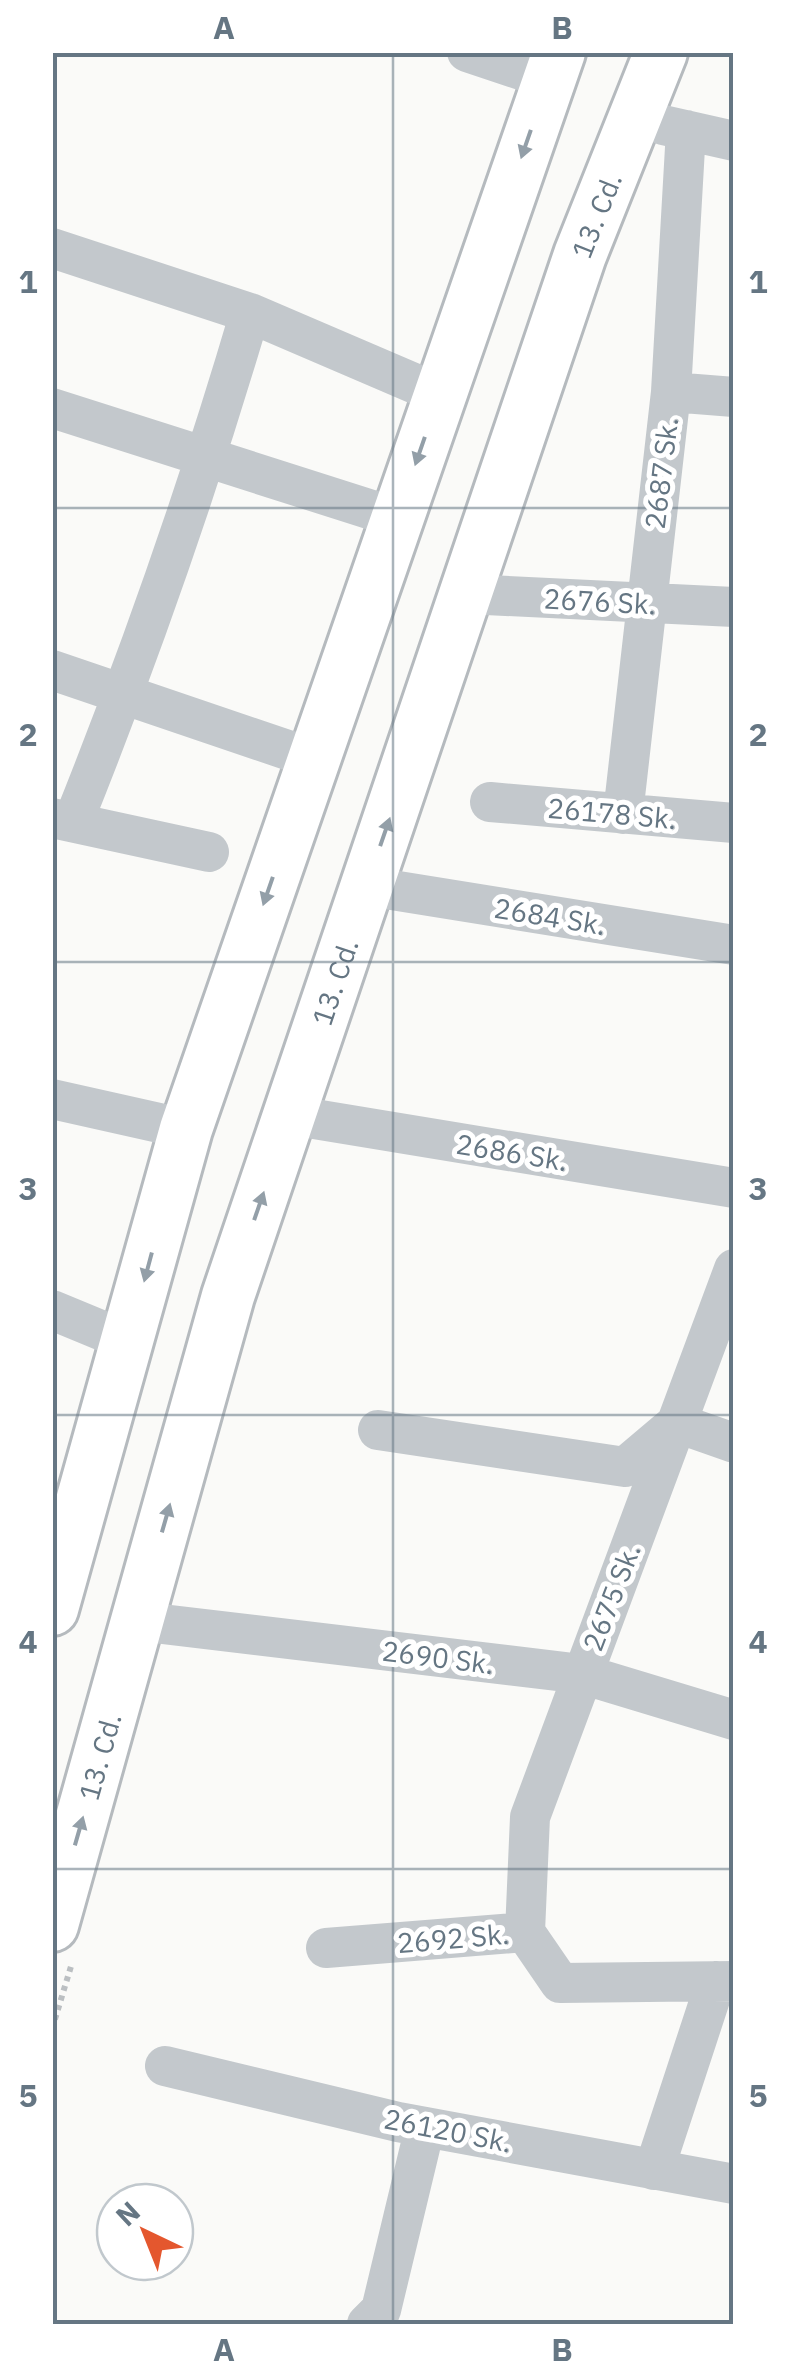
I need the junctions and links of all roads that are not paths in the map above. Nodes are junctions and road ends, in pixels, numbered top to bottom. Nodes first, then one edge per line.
1 (466, 52) edge
2 (661, 52) edge
3 (554, 66) edge
4 (635, 118) junction
5 (686, 130) junction
6 (734, 141) edge
7 (52, 248) edge
8 (250, 313) junction
9 (671, 392) junction
10 (440, 394) junction
11 (734, 397) edge
12 (52, 408) edge
13 (206, 459) junction
14 (397, 518) junction
15 (466, 594) junction
16 (644, 602) junction
17 (734, 606) edge
18 (52, 670) edge
19 (125, 694) junction
20 (314, 759) junction
21 (490, 802) dead end
22 (623, 814) junction
23 (62, 820) edge
24 (734, 823) edge
25 (209, 852) dead end
26 (367, 886) junction
27 (734, 945) edge
28 (52, 1099) edge
29 (290, 1116) junction
30 (186, 1129) junction
31 (734, 1188) edge
32 (734, 1269) edge
33 (52, 1310) edge
34 (127, 1341) junction
35 (677, 1423) junction
36 (378, 1430) dead end
37 (734, 1443) edge
38 (55, 1592) edge
39 (138, 1621) junction
40 (582, 1674) junction
41 (734, 1720) edge
42 (52, 1925) edge
43 (525, 1932) junction
44 (326, 1948) dead end
45 (725, 1981) edge
46 (166, 2066) dead end
47 (425, 2127) junction
48 (654, 2170) junction
49 (734, 2184) edge
50 (384, 2320) edge

1 - 3 street
2 - 4 main road, 13. Cd.
3 -> 10 main road
4 - 5 street
4 - 15 main road, 13. Cd.
5 - 6 street
5 - 9 street, 2687 Sk.
7 - 8 street
8 - 10 street
8 - 13 street
9 - 11 street
9 - 16 street, 2687 Sk.
10 -> 14 main road
12 - 13 street
13 - 14 street
13 - 19 street
14 - 20 main road
15 - 16 street, 2676 Sk.
26 -> 15 main road, 13. Cd.
16 - 17 street, 2676 Sk.
16 - 22 street, 2687 Sk.
18 - 19 street
19 - 20 street
19 - 23 street
20 -> 30 main road
21 - 22 street, 26178 Sk.
22 - 24 street, 26178 Sk.
23 - 25 street
26 - 27 street, 2684 Sk.
26 - 29 main road, 13. Cd.
28 - 30 street
29 - 31 street, 2686 Sk.
39 -> 29 main road, 13. Cd.
30 -> 34 main road
32 - 35 street, 2675 Sk.
33 - 34 street
34 - 38 main road
35 - 36 street
35 - 37 street
35 - 40 street, 2675 Sk.
39 - 40 street, 2690 Sk.
42 -> 39 main road, 13. Cd.
40 - 41 street, 2690 Sk.
40 - 43 street, 2675 Sk.
43 - 44 street, 2692 Sk.
43 - 45 street, 2692 Sk.
45 - 48 street
46 - 47 street, 26120 Sk.
47 - 48 street, 26120 Sk.
47 - 50 street
48 - 49 street, 26120 Sk.

